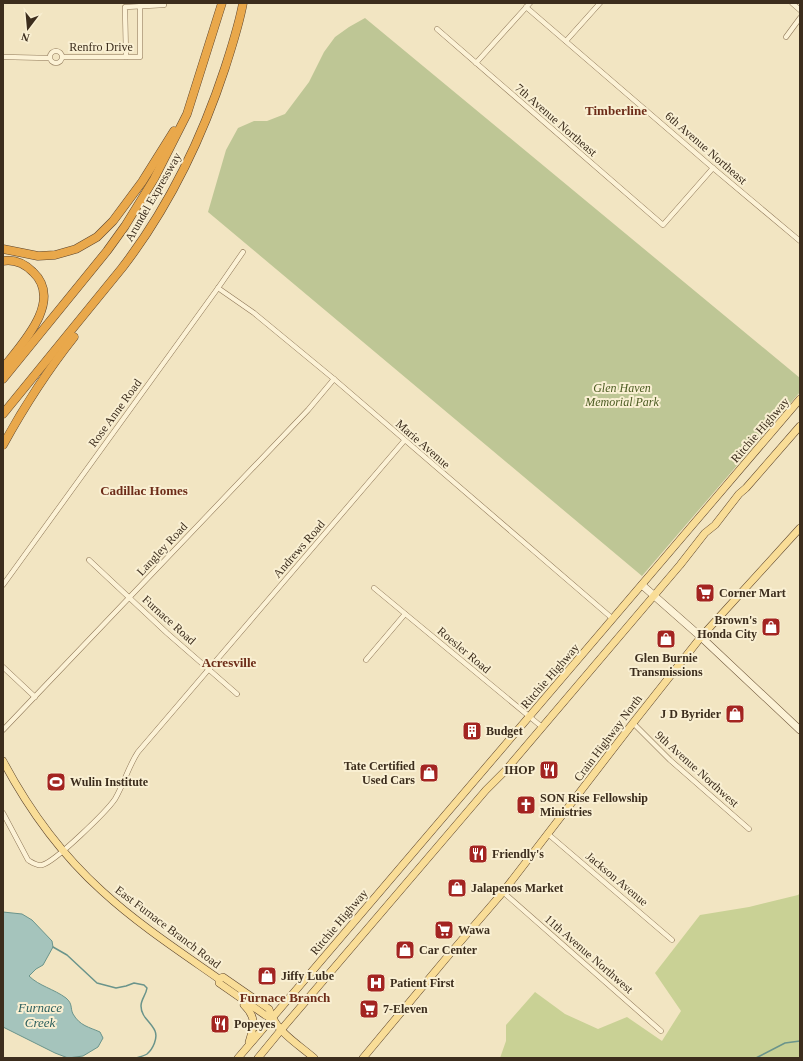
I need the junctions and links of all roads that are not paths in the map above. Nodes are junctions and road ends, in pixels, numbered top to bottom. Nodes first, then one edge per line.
1 (222, 3) edge
2 (243, 3) edge
3 (600, 3) edge
4 (792, 3) edge
5 (164, 5) dead end
6 (528, 5) edge
7 (140, 6) junction
8 (800, 10) edge
9 (800, 18) edge
10 (437, 30) dead end
11 (786, 36) dead end
12 (566, 41) junction
13 (3, 57) edge
14 (62, 57) junction
15 (126, 57) junction
16 (49, 58) junction
17 (476, 64) junction
18 (187, 114) junction
19 (713, 168) junction
20 (800, 241) edge
21 (3, 249) edge
22 (243, 252) dead end
23 (3, 261) edge
24 (218, 288) junction
25 (94, 304) junction
26 (3, 368) edge
27 (3, 379) edge
28 (334, 379) junction
29 (800, 400) edge
30 (3, 414) edge
31 (800, 426) edge
32 (404, 441) junction
33 (3, 445) edge
34 (800, 528) edge
35 (89, 560) dead end
36 (3, 585) edge
37 (642, 585) junction
38 (374, 588) dead end
39 (654, 596) junction
40 (129, 598) junction
41 (405, 614) junction
42 (613, 619) junction
43 (702, 637) junction
44 (366, 660) dead end
45 (3, 667) edge
46 (209, 669) junction
47 (237, 694) dead end
48 (35, 697) junction
49 (529, 717) junction
50 (633, 723) junction
51 (542, 727) junction
52 (3, 730) edge
53 (800, 730) edge
54 (3, 761) edge
55 (3, 813) edge
56 (749, 829) dead end
57 (548, 834) junction
58 (63, 850) junction
59 (503, 892) junction
60 (672, 940) dead end
61 (219, 979) junction
62 (229, 990) junction
63 (271, 1018) junction
64 (281, 1030) junction
65 (661, 1031) dead end
66 (249, 1044) junction
67 (238, 1058) edge
68 (258, 1058) edge
69 (314, 1058) edge
70 (363, 1058) edge

1 - 18 highway, Arundel Expressway
2 - 25 highway, Arundel Expressway
3 - 12 street
4 - 8 street
5 - 7 street
6 - 12 street, 6th Avenue Northeast
6 - 17 street
7 - 15 street
7 - 15 street, Renfro Drive
9 - 11 street
10 - 17 street, 7th Avenue Northeast
12 - 19 street, 6th Avenue Northeast
13 - 16 street, Renfro Drive
14 - 15 street, Renfro Drive
14 - 16 street, Renfro Drive
14 - 16 street, Renfro Drive
17 - 19 street, 7th Avenue Northeast
18 - 21 highway
18 - 27 highway, Arundel Expressway
19 - 20 street, 6th Avenue Northeast
22 - 24 street, Rose Anne Road
23 - 26 highway
24 - 28 street, Marie Avenue
24 - 36 street, Rose Anne Road
25 - 30 highway, Arundel Expressway
25 - 33 highway
28 - 32 street, Marie Avenue
28 - 40 street, Langley Road
29 - 37 main road, Ritchie Highway
31 - 39 main road
32 - 42 street, Marie Avenue
32 - 46 street, Andrews Road
34 - 43 main road, Crain Highway North
35 - 40 street, Furnace Road
37 - 39 street
37 - 42 main road, Ritchie Highway
38 - 41 street, Roesler Road
39 - 43 street
39 - 51 main road
40 - 46 street, Furnace Road
40 - 48 street, Langley Road
41 - 44 street
41 - 49 street, Roesler Road
42 - 49 main road, Ritchie Highway
43 - 50 main road, Crain Highway North
43 - 53 street
45 - 48 street
46 - 47 street, Furnace Road
46 - 58 street, Andrews Road
48 - 52 street, Langley Road
49 - 51 street, Roesler Road
49 - 63 main road, Ritchie Highway
50 - 56 street, 9th Avenue Northwest
50 - 57 main road, Crain Highway North
51 - 64 main road
54 - 58 main road, East Furnace Branch Road
55 - 58 street, Andrews Road
57 - 59 main road, Crain Highway North
57 - 60 street, Jackson Avenue
58 - 61 main road, East Furnace Branch Road
59 - 65 street, 11th Avenue Northwest
59 - 70 main road, Crain Highway North
61 - 62 main road, East Furnace Branch Road
61 - 63 main road, East Furnace Branch Road
62 - 63 main road, East Furnace Branch Road
62 - 66 main road
63 - 64 main road
63 - 66 main road, Ritchie Highway
64 - 68 main road
64 - 69 main road
66 - 67 main road, Ritchie Highway

